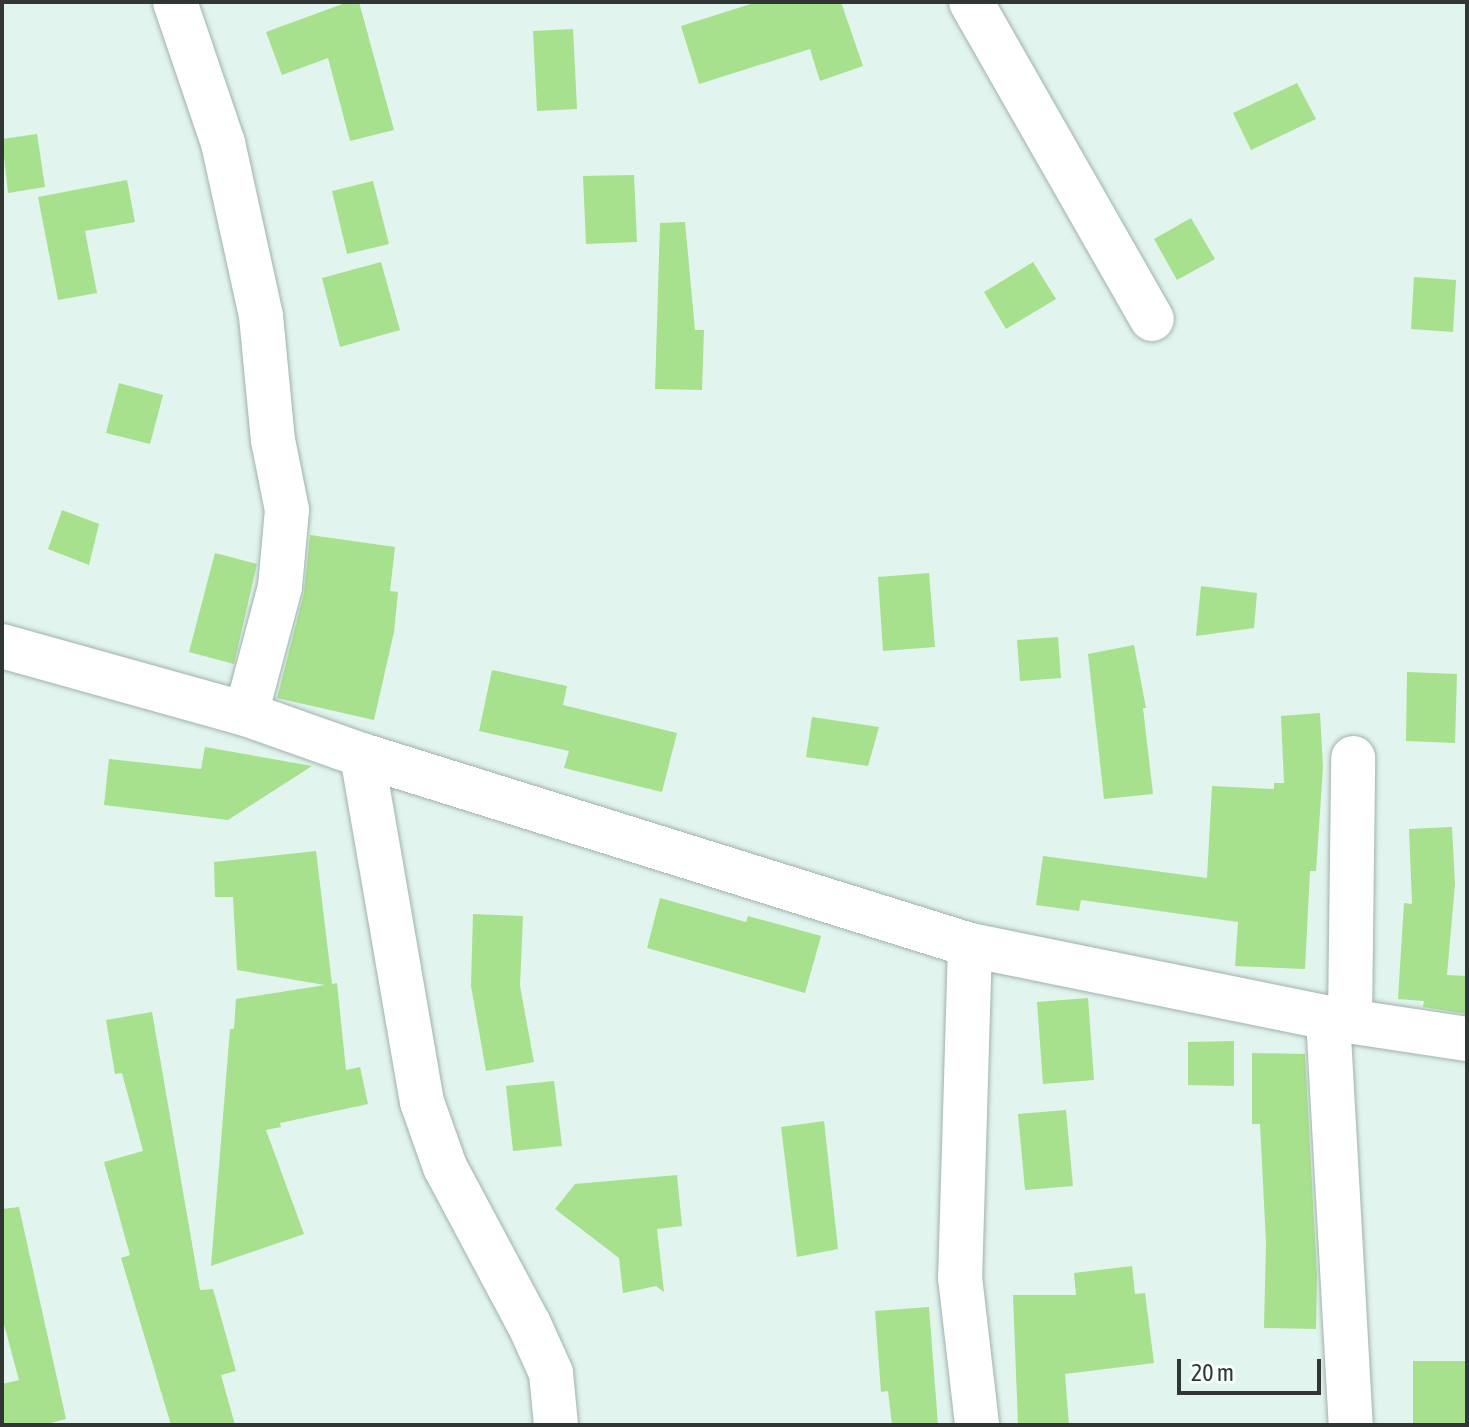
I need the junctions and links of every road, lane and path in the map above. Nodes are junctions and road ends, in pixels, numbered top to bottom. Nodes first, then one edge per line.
1 (175, 2) edge
2 (971, 2) edge
3 (1152, 319) dead end
4 (2, 646) edge
5 (246, 714) junction
6 (362, 755) junction
7 (1353, 758) dead end
8 (970, 945) junction
9 (1339, 1020) junction
10 (1467, 1039) edge
11 (556, 1425) edge
12 (977, 1425) edge
13 (1351, 1425) edge

1 - 5 street
2 - 3 street
4 - 5 street
5 - 6 street
6 - 8 street
6 - 11 street
7 - 9 street
8 - 9 street
8 - 12 street
9 - 10 street
9 - 13 street

